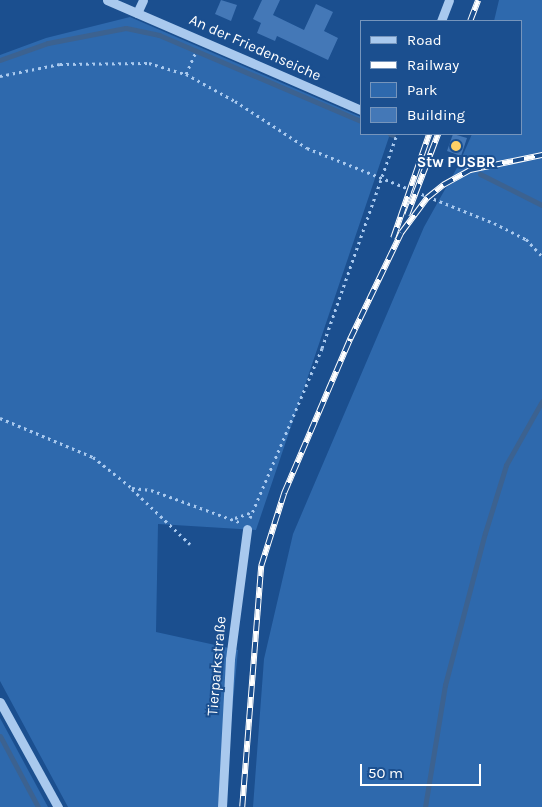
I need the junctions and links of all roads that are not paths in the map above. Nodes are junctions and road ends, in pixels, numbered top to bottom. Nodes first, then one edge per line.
1 (107, 0) edge
2 (143, 0) edge
3 (449, 0) edge
4 (138, 13) junction
5 (441, 20) edge
6 (360, 110) edge
7 (247, 529) road end
8 (0, 702) edge
9 (58, 807) edge
10 (222, 807) edge

1 - 4 street, An der Friedenseiche
2 - 4 street
3 - 5 street
4 - 6 street, An der Friedenseiche
7 - 10 street, Tierparkstraße
8 - 9 street

